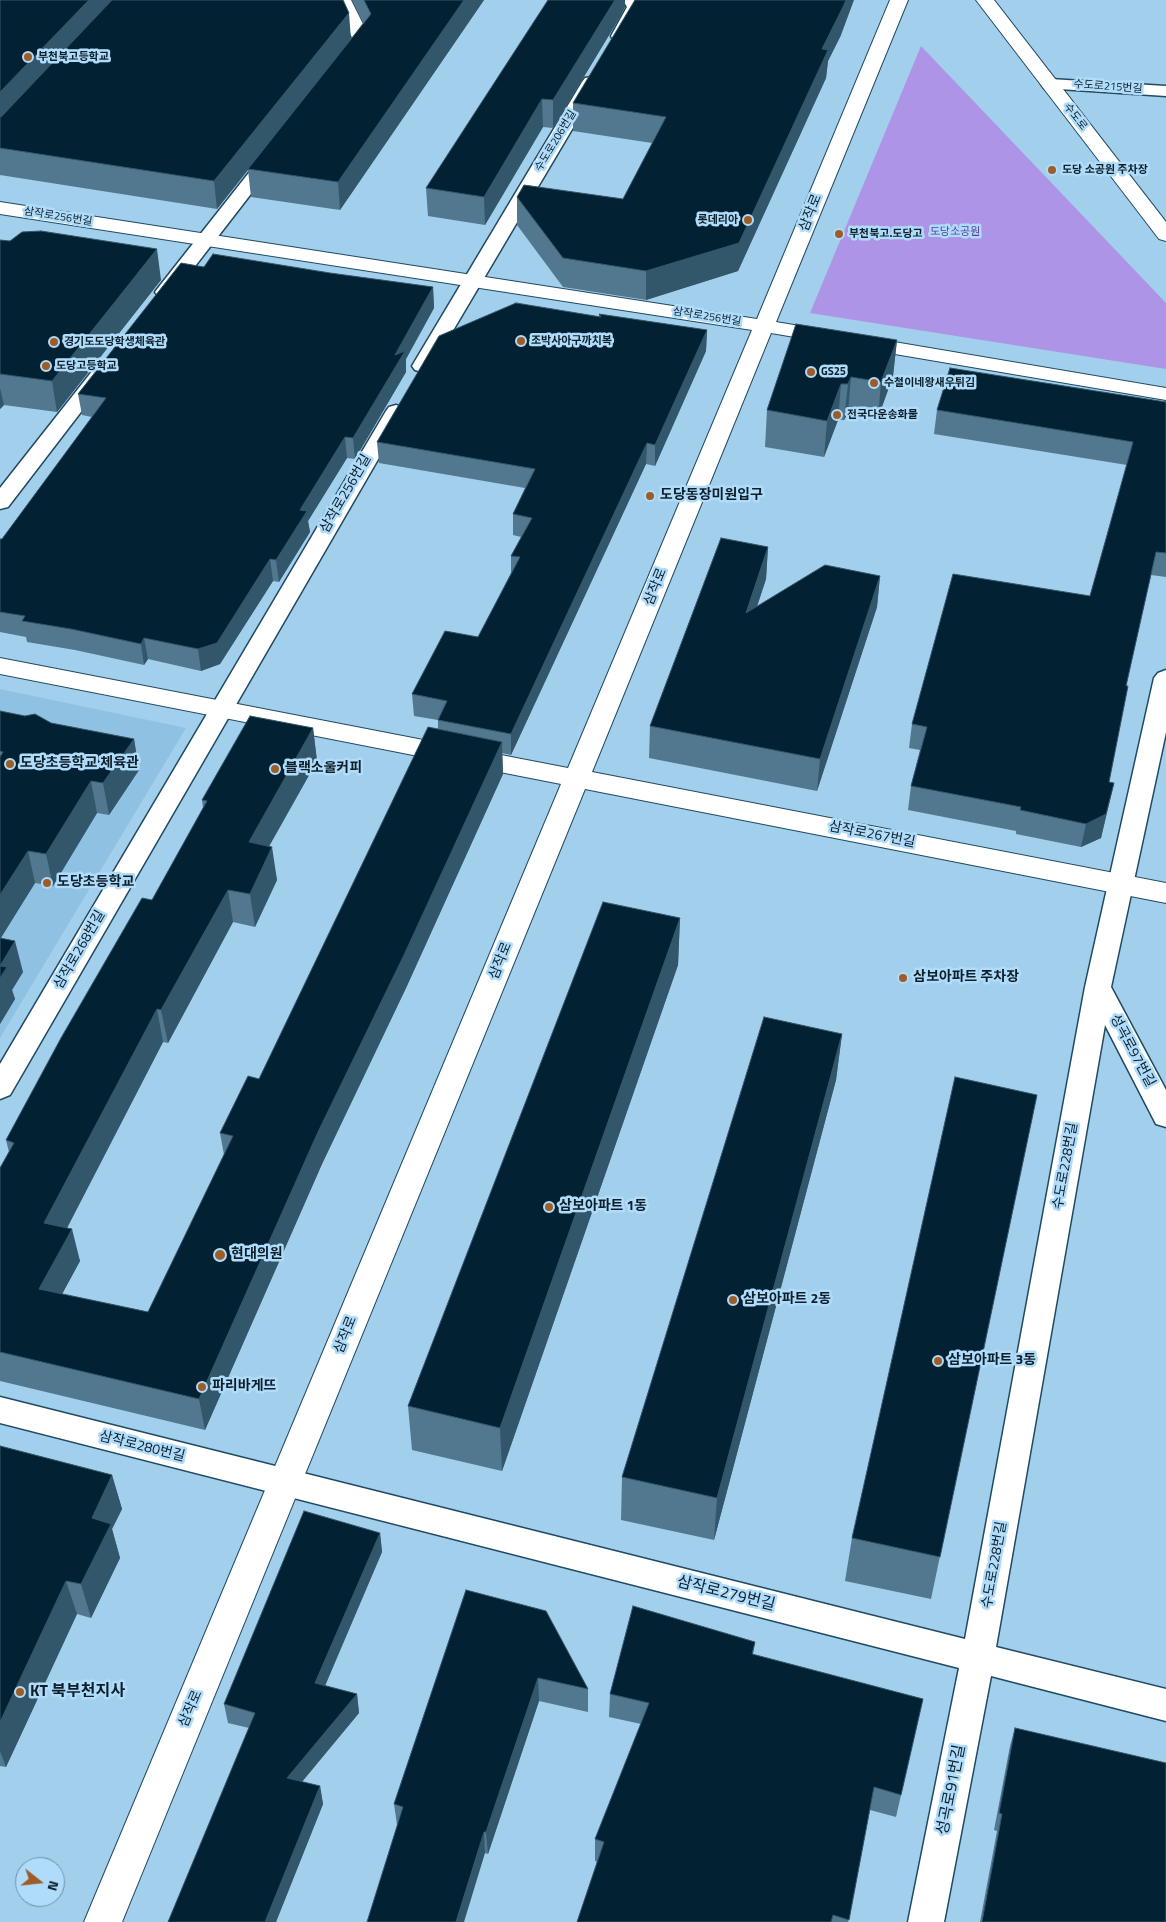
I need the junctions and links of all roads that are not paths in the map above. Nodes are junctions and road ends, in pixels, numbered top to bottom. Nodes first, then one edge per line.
1 (342, 0) edge
2 (631, 0) edge
3 (898, 0) edge
4 (985, 0) edge
5 (610, 52) edge
6 (599, 69) edge
7 (338, 71) edge
8 (1050, 84) junction
9 (1165, 86) edge
10 (284, 140) edge
11 (0, 208) edge
12 (1166, 235) edge
13 (206, 240) junction
14 (472, 281) junction
15 (151, 309) edge
16 (764, 326) junction
17 (115, 355) edge
18 (1166, 394) edge
19 (0, 502) edge
20 (0, 666) edge
21 (1166, 678) edge
22 (221, 708) junction
23 (577, 777) junction
24 (1122, 884) junction
25 (1166, 893) edge
26 (1098, 987) junction
27 (0, 1088) edge
28 (1166, 1116) edge
29 (0, 1410) edge
30 (285, 1483) junction
31 (978, 1657) junction
32 (1166, 1705) edge
33 (102, 1922) edge
34 (926, 1922) edge

1 - 7 lane
2 - 5 lane
3 - 16 street, 삼작로
4 - 8 street, 수도로
6 - 14 lane, 수도로206번길
8 - 9 lane, 수도로215번길
8 - 12 street, 수도로
10 - 13 lane
11 - 13 street, 삼작로256번길
13 - 14 street, 삼작로256번길
13 - 15 lane
14 - 16 street, 삼작로256번길
14 - 22 lane, 삼작로256번길
16 - 18 street, 삼작로256번길
16 - 23 street, 삼작로
17 - 19 lane
20 - 22 street
21 - 24 lane, 수도로228번길
22 - 23 street
22 - 27 lane, 삼작로268번길
23 - 24 street, 삼작로267번길
23 - 30 street, 삼작로
24 - 25 street, 삼작로267번길
24 - 26 lane, 수도로228번길
26 - 28 lane, 성곡로97번길
26 - 31 lane, 수도로228번길
29 - 30 lane, 삼작로280번길
30 - 31 lane, 삼작로279번길
30 - 33 street, 삼작로
31 - 32 lane, 삼작로279번길
31 - 34 lane, 성곡로91번길

